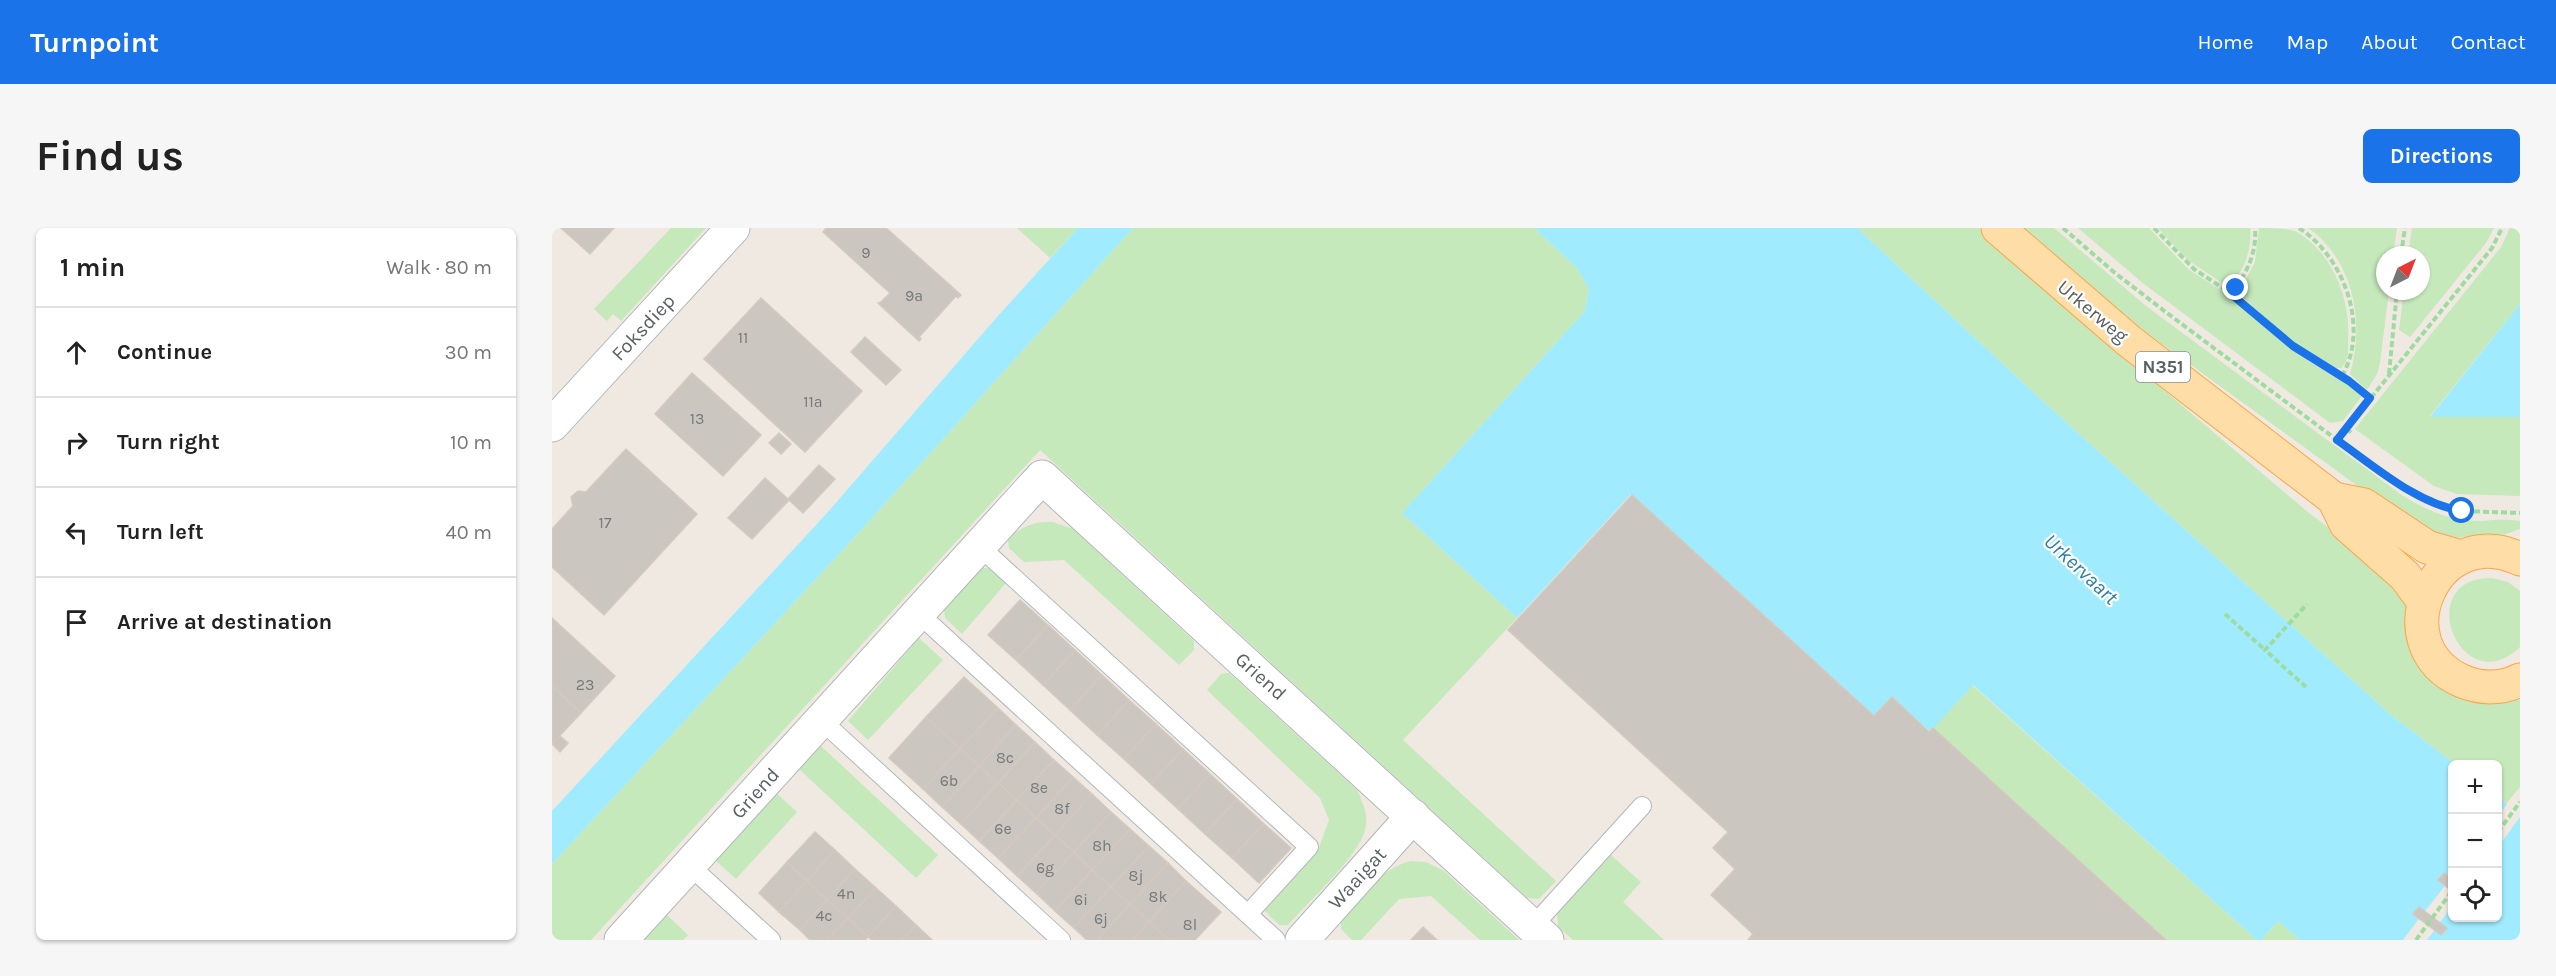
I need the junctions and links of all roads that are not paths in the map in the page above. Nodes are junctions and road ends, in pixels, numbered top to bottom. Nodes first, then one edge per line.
1 (733, 228) edge
2 (1998, 228) edge
3 (552, 425) edge
4 (2334, 499) junction
5 (980, 546) junction
6 (2461, 557) junction
7 (2520, 559) edge
8 (2424, 602) junction
9 (918, 613) junction
10 (2519, 681) edge
11 (821, 720) junction
12 (1642, 806) dead end
13 (1413, 816) junction
14 (689, 865) junction
15 (1248, 914) junction
16 (1540, 933) edge
17 (621, 940) edge
18 (771, 940) edge
19 (1061, 940) edge
20 (1276, 940) edge
21 (1302, 940) edge

1 - 3 street, Foksdiep
2 - 4 main road, Urkerweg / N351
4 - 6 main road, Urkerweg / N351
4 - 8 main road, Urkerweg / N351
5 - 9 street, Griend
5 - 13 street, Griend
5 - 15 lane
6 - 7 main road, N351
6 - 8 main road, N351
8 - 10 main road, N351
9 - 11 street, Griend
9 - 15 lane
11 - 14 street, Griend
11 - 19 lane
12 - 16 lane
13 - 16 street, Griend
13 - 21 street, Waaigat
14 - 17 street, Griend
14 - 18 lane
15 - 20 lane

